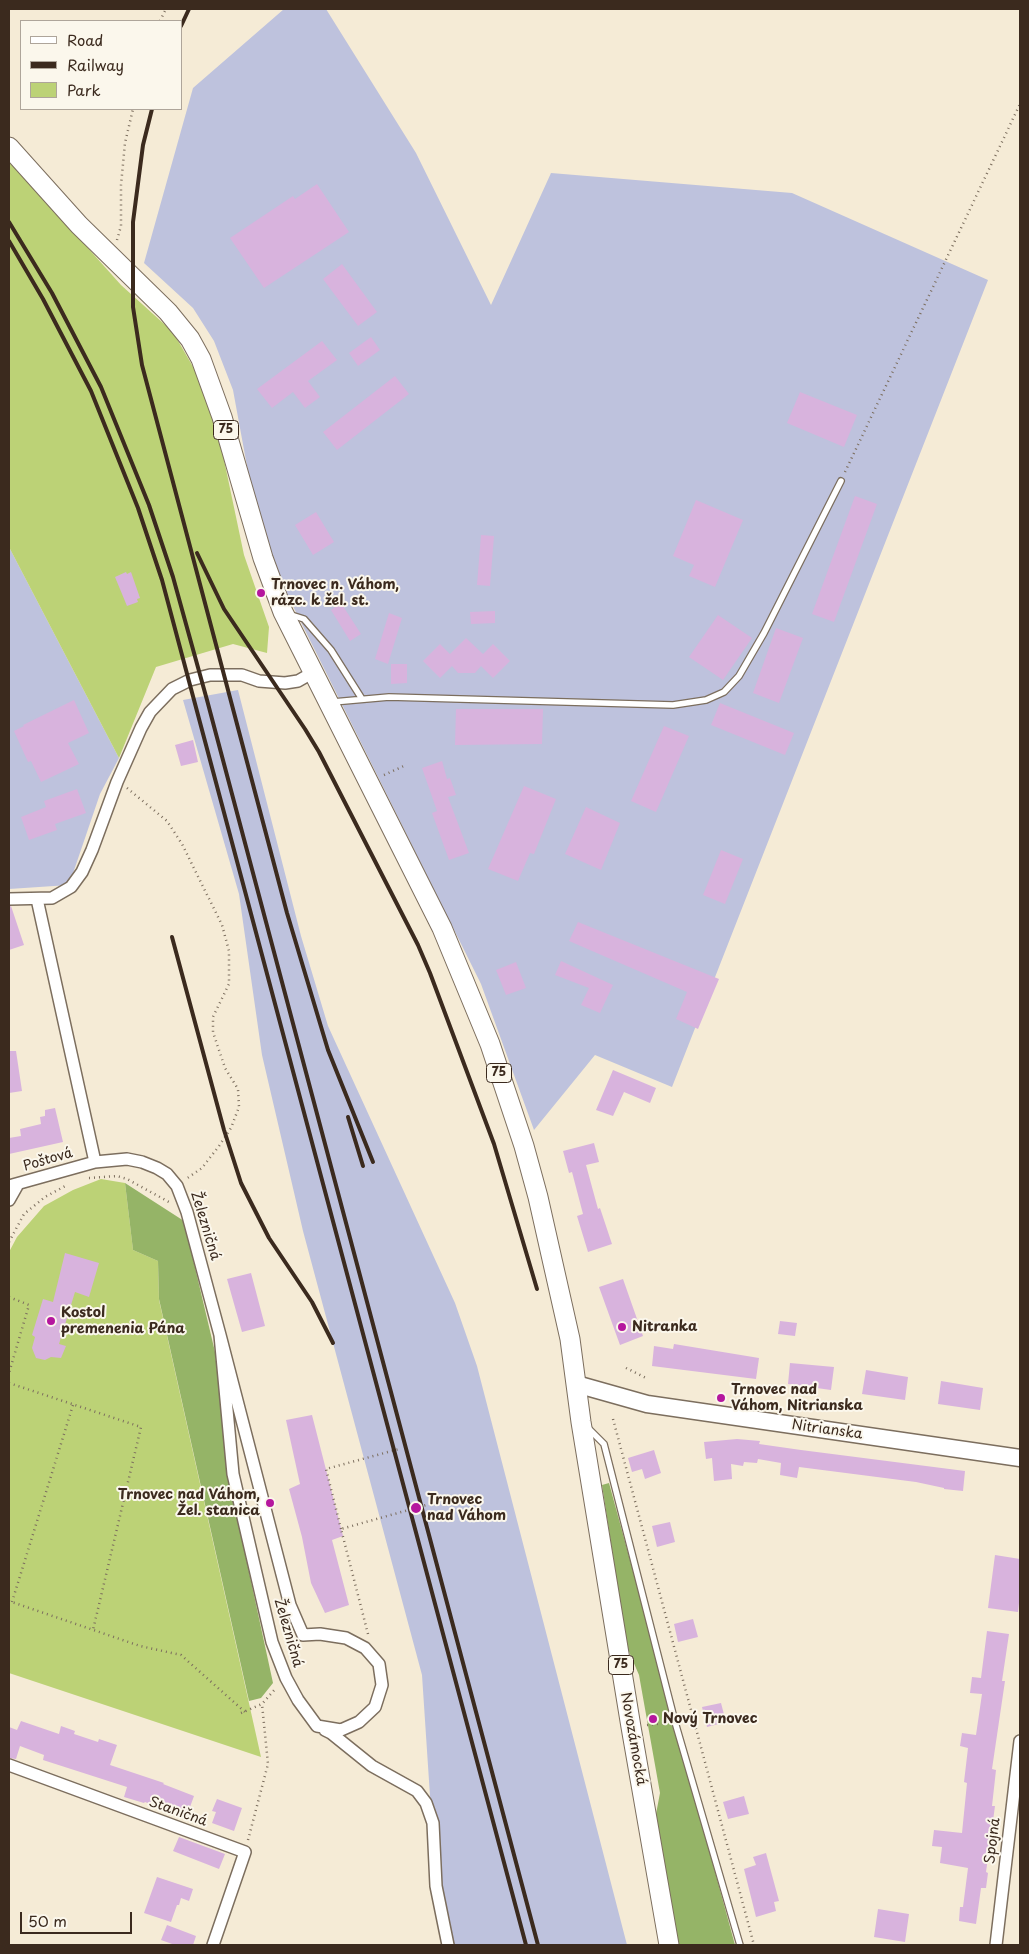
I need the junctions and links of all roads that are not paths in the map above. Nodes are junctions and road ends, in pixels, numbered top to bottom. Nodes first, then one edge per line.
1 (9, 147) edge
2 (841, 480) road end
3 (283, 612) junction
4 (312, 673) junction
5 (362, 699) junction
6 (328, 702) junction
7 (9, 899) edge
8 (37, 899) junction
9 (95, 1162) junction
10 (13, 1185) edge
11 (9, 1200) edge
12 (220, 1334) junction
13 (576, 1384) junction
14 (581, 1422) junction
15 (1020, 1458) edge
16 (317, 1726) junction
17 (1020, 1741) edge
18 (9, 1765) edge
19 (213, 1945) edge
20 (448, 1945) edge
21 (669, 1945) edge
22 (740, 1945) edge
23 (996, 1945) edge

1 - 3 main road, 75
2 - 5 lane
3 - 4 main road, 75
3 - 5 lane
4 - 6 main road, 75
4 - 8 street
5 - 6 lane
6 - 13 main road, 75
7 - 8 street
8 - 9 street
9 - 10 street, Poštová
9 - 12 street, Železničná
10 - 11 street
12 - 16 street, Železničná
12 - 16 street, Železničná
13 - 14 main road, Novozámocká / 75
13 - 15 main road, Nitrianska
14 - 21 main road, Novozámocká / 75
14 - 22 lane
16 - 20 street
17 - 23 street, Spojná
18 - 19 street, Staničná

